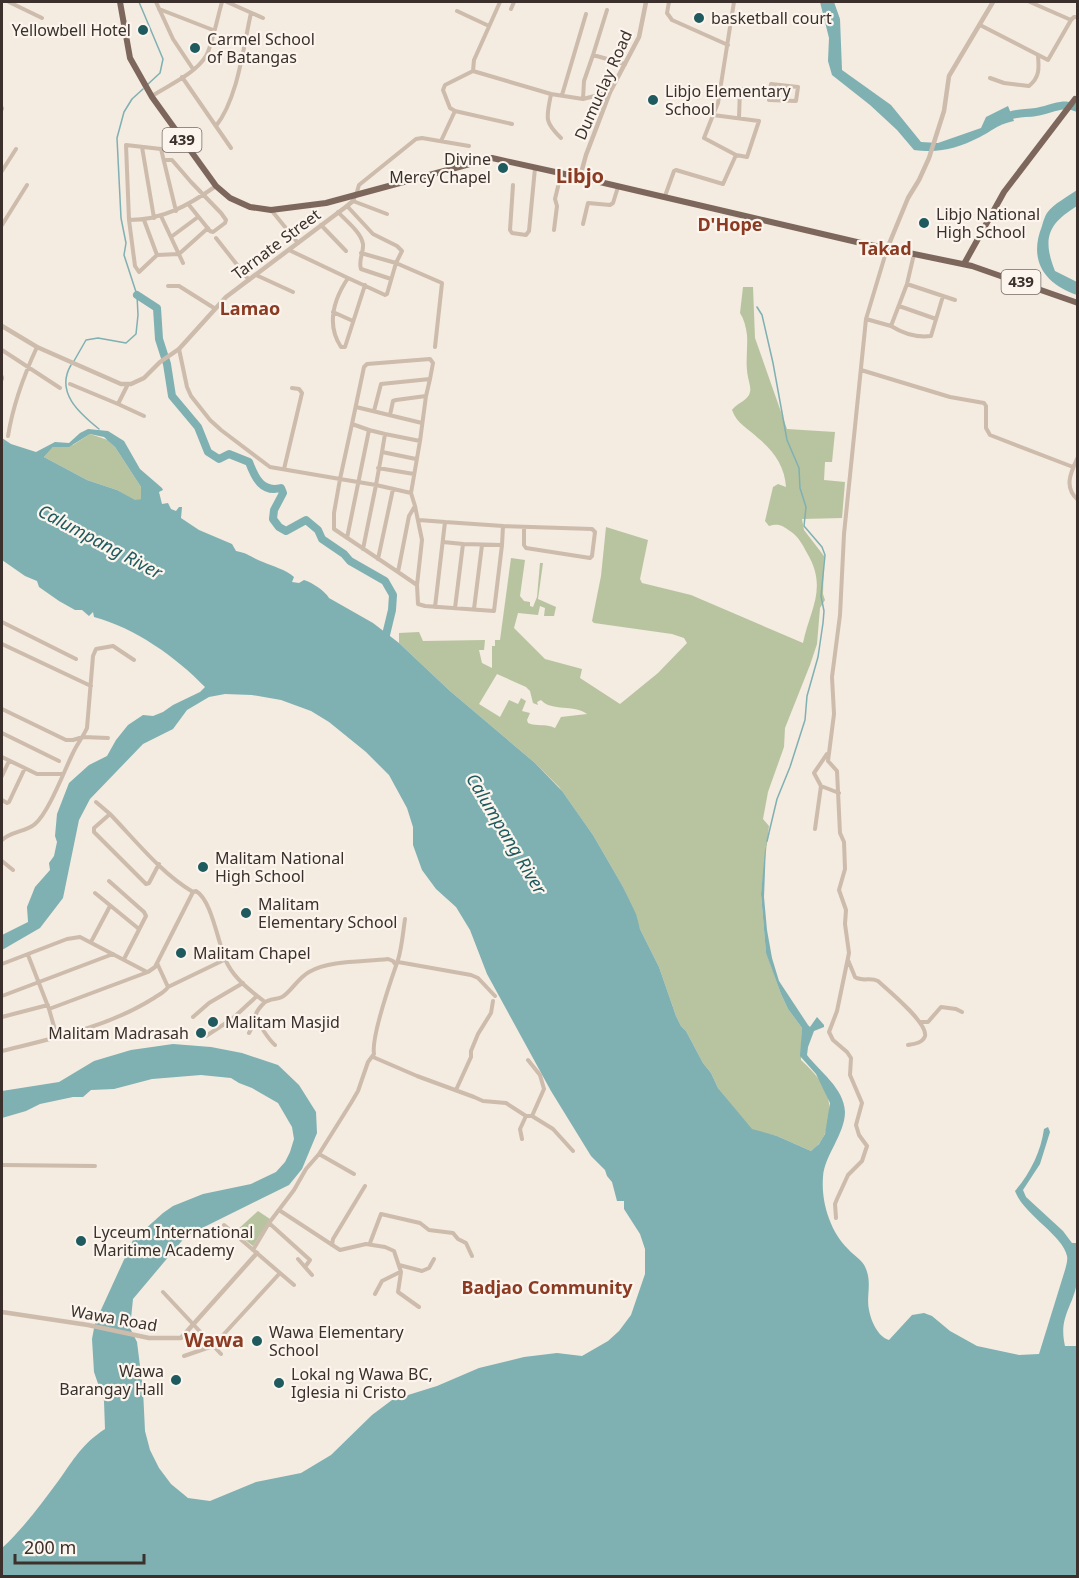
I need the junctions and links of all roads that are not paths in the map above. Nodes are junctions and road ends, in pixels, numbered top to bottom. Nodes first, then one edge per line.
1 (9, 2) edge
2 (120, 2) edge
3 (156, 2) edge
4 (222, 2) edge
5 (227, 2) edge
6 (500, 2) edge
7 (514, 2) edge
8 (645, 2) edge
9 (669, 2) edge
10 (734, 2) edge
11 (993, 2) edge
12 (1030, 2) edge
13 (159, 9) junction
14 (511, 9) dead end
15 (607, 10) dead end
16 (457, 11) dead end
17 (251, 13) junction
18 (586, 14) dead end
19 (1077, 17) edge
20 (42, 18) dead end
21 (262, 18) dead end
22 (1071, 20) junction
23 (980, 25) junction
24 (489, 26) junction
25 (213, 30) junction
26 (728, 45) junction
27 (593, 55) junction
28 (1038, 55) junction
29 (625, 64) junction
30 (194, 69) junction
31 (473, 71) junction
32 (182, 77) junction
33 (990, 78) dead end
34 (770, 91) junction
35 (610, 92) junction
36 (150, 94) junction
37 (551, 94) junction
38 (562, 96) junction
39 (583, 99) junction
40 (1075, 99) dead end
41 (455, 111) junction
42 (712, 115) junction
43 (738, 118) junction
44 (512, 124) dead end
45 (216, 126) junction
46 (561, 138) dead end
47 (441, 141) junction
48 (469, 146) dead end
49 (141, 147) junction
50 (16, 148) dead end
51 (231, 148) dead end
52 (736, 155) junction
53 (164, 160) junction
54 (535, 167) junction
55 (2, 171) edge
56 (561, 173) junction
57 (580, 177) junction
58 (27, 185) dead end
59 (513, 185) dead end
60 (216, 186) junction
61 (618, 187) junction
62 (204, 195) junction
63 (664, 197) junction
64 (354, 198) junction
65 (189, 205) junction
66 (347, 206) junction
67 (271, 210) junction
68 (176, 211) junction
69 (338, 212) junction
70 (387, 214) dead end
71 (161, 216) junction
72 (198, 217) junction
73 (154, 218) junction
74 (129, 220) junction
75 (144, 220) junction
76 (583, 224) dead end
77 (2, 225) edge
78 (321, 225) junction
79 (208, 228) junction
80 (554, 230) dead end
81 (171, 237) junction
82 (216, 238) dead end
83 (298, 243) junction
84 (288, 249) junction
85 (887, 249) junction
86 (346, 251) dead end
87 (362, 253) junction
88 (179, 254) junction
89 (914, 254) junction
90 (157, 255) junction
91 (183, 263) dead end
92 (396, 263) junction
93 (964, 264) junction
94 (256, 275) junction
95 (348, 278) junction
96 (391, 279) junction
97 (249, 280) junction
98 (907, 284) junction
99 (365, 285) junction
100 (168, 286) dead end
101 (293, 292) dead end
102 (943, 296) junction
103 (955, 300) dead end
104 (1077, 303) edge
105 (899, 306) junction
106 (214, 308) junction
107 (333, 312) junction
108 (866, 319) junction
109 (936, 319) junction
110 (353, 321) junction
111 (2, 326) edge
112 (891, 326) junction
113 (37, 347) junction
114 (435, 347) dead end
115 (179, 349) junction
116 (2, 350) edge
117 (27, 367) junction
118 (861, 370) junction
119 (430, 379) junction
120 (70, 384) dead end
121 (127, 386) junction
122 (60, 388) dead end
123 (292, 388) dead end
124 (426, 396) junction
125 (118, 404) junction
126 (356, 407) junction
127 (374, 411) junction
128 (390, 415) junction
129 (144, 416) dead end
130 (422, 423) junction
131 (352, 424) junction
132 (369, 430) junction
133 (385, 434) junction
134 (8, 436) dead end
135 (420, 441) junction
136 (382, 452) junction
137 (1077, 457) edge
138 (416, 459) junction
139 (1074, 467) junction
140 (378, 468) junction
141 (284, 470) junction
142 (414, 474) junction
143 (340, 479) junction
144 (359, 482) junction
145 (376, 485) junction
146 (393, 489) junction
147 (411, 493) junction
148 (1077, 500) edge
149 (415, 506) junction
150 (419, 520) junction
151 (445, 522) junction
152 (503, 526) junction
153 (524, 527) junction
154 (347, 538) junction
155 (443, 542) junction
156 (463, 544) junction
157 (482, 545) junction
158 (502, 545) junction
159 (363, 549) junction
160 (378, 559) junction
161 (398, 572) junction
162 (417, 585) junction
163 (435, 607) junction
164 (455, 608) junction
165 (474, 609) junction
166 (2, 622) edge
167 (2, 644) edge
168 (76, 658) dead end
169 (134, 660) dead end
170 (91, 686) junction
171 (2, 709) edge
172 (2, 733) edge
173 (83, 737) junction
174 (108, 738) dead end
175 (829, 752) junction
176 (2, 757) edge
177 (9, 761) junction
178 (59, 761) dead end
179 (25, 768) junction
180 (62, 774) junction
181 (2, 776) edge
182 (821, 786) junction
183 (839, 793) junction
184 (2, 800) edge
185 (96, 802) dead end
186 (110, 813) junction
187 (815, 829) dead end
188 (2, 840) edge
189 (2, 861) edge
190 (159, 864) junction
191 (13, 870) dead end
192 (109, 881) dead end
193 (193, 892) junction
194 (95, 893) dead end
195 (110, 906) junction
196 (405, 919) dead end
197 (139, 930) junction
198 (91, 942) junction
199 (113, 953) junction
200 (28, 955) junction
201 (124, 959) junction
202 (226, 959) junction
203 (848, 960) junction
204 (157, 962) junction
205 (397, 963) junction
206 (2, 964) edge
207 (148, 972) junction
208 (38, 982) junction
209 (243, 983) junction
210 (168, 987) junction
211 (2, 996) edge
212 (258, 996) junction
213 (265, 1002) junction
214 (48, 1007) junction
215 (962, 1012) dead end
216 (2, 1017) edge
217 (193, 1017) dead end
218 (257, 1018) junction
219 (920, 1022) junction
220 (249, 1034) dead end
221 (206, 1036) dead end
222 (57, 1037) junction
223 (275, 1045) dead end
224 (908, 1045) dead end
225 (2, 1051) edge
226 (373, 1057) junction
227 (528, 1060) dead end
228 (456, 1090) junction
229 (526, 1116) junction
230 (532, 1116) junction
231 (522, 1139) dead end
232 (573, 1151) dead end
233 (319, 1154) junction
234 (2, 1165) edge
235 (95, 1166) dead end
236 (354, 1174) dead end
237 (365, 1186) dead end
238 (279, 1210) junction
239 (836, 1218) dead end
240 (269, 1223) junction
241 (224, 1225) dead end
242 (370, 1244) junction
243 (332, 1245) junction
244 (255, 1252) junction
245 (472, 1256) dead end
246 (298, 1259) dead end
247 (434, 1259) dead end
248 (399, 1265) junction
249 (305, 1267) junction
250 (401, 1272) junction
251 (280, 1273) junction
252 (312, 1275) dead end
253 (294, 1286) dead end
254 (163, 1292) dead end
255 (375, 1294) dead end
256 (419, 1308) dead end
257 (2, 1312) edge
258 (193, 1325) junction
259 (213, 1346) junction
260 (221, 1354) dead end
261 (184, 1356) dead end

1 - 20 street
2 - 36 main road, 439
3 - 13 street
4 - 25 street
5 - 17 street
6 - 24 street
7 - 14 street
8 - 29 street, Dumuclay Road
9 - 26 street
10 - 26 street
11 - 23 street
12 - 22 street
13 - 25 street
13 - 30 street
15 - 27 street
16 - 24 street
17 - 21 street
17 - 45 street
18 - 38 street
19 - 22 street
22 - 28 street
23 - 28 street
23 - 85 street
24 - 31 street
25 - 30 street
26 - 42 street
27 - 29 street
27 - 39 street
28 - 33 street
29 - 35 street, Dumuclay Road
30 - 32 street
31 - 37 street
31 - 41 street
32 - 36 street
32 - 45 street
34 - 34 street
34 - 43 street
35 - 39 street
35 - 57 street, Dumuclay Road
36 - 60 main road, 439
37 - 38 street
37 - 46 street
38 - 39 street
40 - 93 main road
41 - 44 street
41 - 47 street
42 - 43 street
42 - 52 street
43 - 52 street
45 - 51 street
47 - 48 street
47 - 64 street
49 - 53 street
49 - 73 street
49 - 74 street
50 - 55 street
52 - 63 street
53 - 62 street
53 - 68 street
54 - 56 main road, 439
54 - 59 street
54 - 64 main road, 439
56 - 57 main road, 439
56 - 80 street
57 - 61 main road, 439
58 - 77 street
60 - 62 street
60 - 67 main road, 439
61 - 63 main road, 439
61 - 76 street
62 - 65 street
62 - 79 street
63 - 85 main road, 439
64 - 66 street, Tarnate Street
64 - 67 main road, 439
64 - 70 street
65 - 68 street
65 - 72 street
66 - 69 street, Tarnate Street
66 - 92 street
67 - 83 street
68 - 71 street
69 - 78 street, Tarnate Street
69 - 87 street
71 - 73 street
71 - 81 street
72 - 79 street
72 - 81 street
73 - 75 street
74 - 75 street
74 - 90 street
75 - 90 street
78 - 83 street, Tarnate Street
78 - 86 street
79 - 88 street
81 - 88 street
82 - 97 street
83 - 84 street, Tarnate Street
84 - 94 street, Tarnate Street
84 - 95 street
85 - 89 main road, 439
85 - 108 street
87 - 92 street
87 - 96 street
88 - 90 street
88 - 91 street
89 - 93 main road, 439
89 - 98 street
92 - 96 street
92 - 114 street
93 - 104 main road, 439
94 - 97 street, Tarnate Street
94 - 101 street
95 - 99 street
95 - 107 street
96 - 99 street
97 - 106 street, Tarnate Street
98 - 102 street
98 - 105 street
99 - 110 street
100 - 106 street
102 - 103 street
102 - 109 street
105 - 109 street
105 - 112 street
106 - 115 street, Tarnate Street
107 - 110 street
107 - 110 street
108 - 112 street
108 - 118 street
109 - 112 street
111 - 113 street
113 - 117 street
113 - 121 street
115 - 121 street, Tarnate Street
115 - 141 street
116 - 117 street
117 - 122 street
117 - 134 street
118 - 139 street
118 - 175 street
119 - 124 street
119 - 126 street
119 - 127 street
120 - 125 street
121 - 125 street
123 - 141 street
124 - 128 street
124 - 130 street
125 - 129 street
126 - 127 street
126 - 131 street
127 - 128 street
128 - 130 street
130 - 135 street
131 - 132 street
131 - 143 street
132 - 133 street
132 - 144 street
133 - 135 street
133 - 136 street
135 - 138 street
136 - 138 street
136 - 140 street
137 - 139 street
138 - 142 street
139 - 148 street
140 - 142 street
140 - 145 street
141 - 143 street
142 - 147 street
143 - 144 street
143 - 154 street
144 - 145 street
144 - 154 street
145 - 146 street
145 - 159 street
146 - 147 street
146 - 160 street
147 - 149 street
149 - 150 street
149 - 161 street
150 - 151 street
150 - 162 street
151 - 152 street
151 - 155 street
152 - 153 street
152 - 158 street
153 - 153 street
154 - 159 street
155 - 156 street
155 - 163 street
156 - 157 street
156 - 164 street
157 - 158 street
157 - 165 street
158 - 165 street
159 - 160 street
160 - 161 street
161 - 162 street
162 - 163 street
163 - 164 street
164 - 165 street
166 - 168 street
167 - 170 street
169 - 170 street
170 - 173 street
171 - 173 street
172 - 178 street
173 - 174 street
173 - 180 street
175 - 182 street
175 - 183 street
176 - 177 street
177 - 179 street
177 - 181 street
179 - 180 street
179 - 184 street
180 - 188 street
182 - 183 street
182 - 187 street
183 - 203 street
185 - 186 street
186 - 190 street
186 - 190 street
189 - 191 street
190 - 193 street
192 - 197 street
193 - 202 street
193 - 204 street
194 - 195 street
195 - 197 street
195 - 198 street
196 - 205 street
197 - 201 street
198 - 199 street
198 - 200 street
199 - 201 street
199 - 208 street
200 - 206 street
200 - 208 street
201 - 207 street
202 - 209 street
202 - 210 street
203 - 219 street
203 - 239 street
204 - 207 street
204 - 210 street
205 - 213 street
205 - 226 street
205 - 228 street
207 - 214 street
208 - 211 street
208 - 214 street
209 - 212 street
209 - 217 street
210 - 222 street
212 - 213 street
212 - 221 street
213 - 218 street
214 - 216 street
214 - 222 street
215 - 219 street
218 - 220 street
218 - 223 street
219 - 224 street
222 - 225 street
226 - 228 street
226 - 233 street
227 - 230 street
228 - 229 street
229 - 230 street
229 - 231 street
230 - 232 street
233 - 236 street
233 - 238 street
234 - 235 street
237 - 243 street
238 - 240 street
238 - 243 street
240 - 244 street
240 - 249 street
241 - 244 street
242 - 243 street
242 - 245 street
242 - 248 street
244 - 251 street
244 - 258 street, Wawa Road
246 - 249 street
247 - 248 street
248 - 250 street
249 - 252 street
250 - 255 street
250 - 256 street
251 - 253 street
251 - 259 street
254 - 258 street
257 - 258 street, Wawa Road
258 - 259 street
259 - 260 street
259 - 261 street

